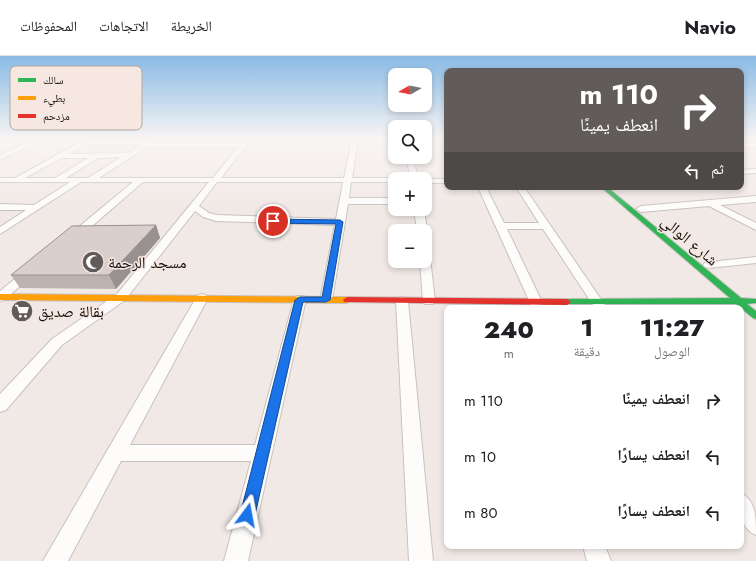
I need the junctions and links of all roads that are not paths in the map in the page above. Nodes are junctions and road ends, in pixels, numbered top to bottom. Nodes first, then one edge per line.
1 (48, 163) edge
2 (86, 163) edge
3 (118, 163) edge
4 (230, 163) edge
5 (350, 163) edge
6 (756, 171) edge
7 (744, 172) edge
8 (0, 180) edge
9 (16, 180) junction
10 (57, 180) junction
11 (79, 180) junction
12 (91, 180) junction
13 (141, 180) junction
14 (216, 180) junction
15 (347, 180) junction
16 (388, 180) edge
17 (432, 181) edge
18 (444, 181) edge
19 (0, 188) edge
20 (483, 190) edge
21 (522, 190) edge
22 (608, 190) edge
23 (618, 190) edge
24 (756, 200) edge
25 (344, 201) junction
26 (388, 201) edge
27 (712, 204) junction
28 (194, 207) junction
29 (0, 208) edge
30 (36, 208) junction
31 (641, 209) junction
32 (340, 222) junction
33 (500, 226) junction
34 (546, 226) junction
35 (756, 227) edge
36 (0, 231) edge
37 (158, 233) dead end
38 (173, 233) junction
39 (76, 234) junction
40 (91, 234) edge
41 (65, 244) edge
42 (756, 260) edge
43 (709, 265) junction
44 (35, 268) edge
45 (426, 268) edge
46 (732, 283) dead end
47 (743, 292) dead end
48 (0, 297) edge
49 (121, 297) junction
50 (202, 298) junction
51 (300, 300) junction
52 (326, 300) junction
53 (402, 301) junction
54 (429, 301) junction
55 (739, 301) junction
56 (536, 302) junction
57 (755, 302) edge
58 (508, 305) edge
59 (599, 305) edge
60 (744, 305) edge
61 (744, 305) edge
62 (756, 316) edge
63 (0, 405) edge
64 (116, 453) junction
65 (262, 453) junction
66 (744, 507) edge
67 (756, 524) edge
68 (595, 549) edge
69 (55, 561) edge
70 (236, 561) edge
71 (421, 561) edge
72 (599, 561) edge

1 - 9 street
2 - 10 street
3 - 12 street
4 - 14 street
5 - 15 street
6 - 7 street
8 - 9 street
9 - 10 street
9 - 19 street
10 - 11 street
11 - 12 street
11 - 30 street
12 - 13 street
13 - 14 street
13 - 39 street
14 - 15 street
14 - 28 street
15 - 16 street
15 - 25 street
17 - 18 street
20 - 33 street
21 - 34 street
22 - 55 street, شارع الوالي
23 - 31 street, شارع الوالي
24 - 27 street
25 - 26 street
25 - 32 street
27 - 31 street
27 - 35 street
28 - 32 street
28 - 38 street
29 - 30 street
30 - 36 street
31 - 43 street, شارع الوالي
32 - 52 street
33 - 34 street
33 - 56 street
34 - 59 street
37 - 38 street
38 - 49 street
39 - 40 street
39 - 41 street
42 - 43 street
43 - 46 street, شارع الوالي
44 - 48 street
45 - 54 street
47 - 57 street
48 - 49 street
49 - 50 street
49 - 63 street
50 - 51 street
50 - 64 street
51 - 52 street
51 - 65 street
52 - 53 street
53 - 54 street
53 - 71 street
54 - 58 street
55 - 57 street
55 - 59 street
55 - 60 street, شارع الوالي
56 - 58 street
56 - 59 street
61 - 62 street, شارع الوالي
64 - 65 street
64 - 69 street
65 - 70 street
66 - 67 street
68 - 72 street

